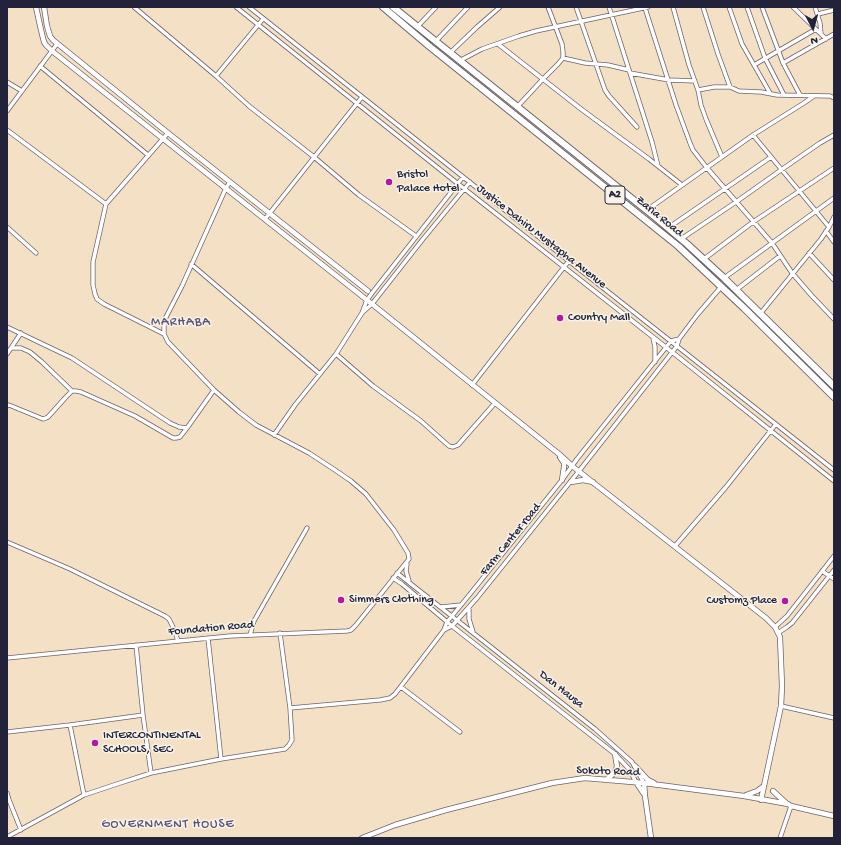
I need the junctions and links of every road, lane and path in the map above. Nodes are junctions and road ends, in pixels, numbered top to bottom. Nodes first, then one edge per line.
1 (36, 7) edge
2 (44, 7) edge
3 (134, 7) edge
4 (236, 7) edge
5 (249, 7) edge
6 (383, 7) edge
7 (393, 7) edge
8 (436, 7) edge
9 (468, 7) edge
10 (500, 7) edge
11 (548, 7) edge
12 (576, 7) edge
13 (609, 7) edge
14 (646, 7) edge
15 (673, 7) edge
16 (703, 7) edge
17 (729, 7) edge
18 (747, 7) edge
19 (762, 7) edge
20 (793, 7) edge
21 (815, 7) edge
22 (834, 10) edge
23 (612, 14) junction
24 (818, 14) junction
25 (263, 18) junction
26 (581, 21) junction
27 (258, 25) junction
28 (418, 26) junction
29 (556, 27) junction
30 (816, 29) junction
31 (834, 34) edge
32 (822, 35) junction
33 (826, 39) junction
34 (436, 41) junction
35 (57, 44) junction
36 (498, 44) junction
37 (52, 51) junction
38 (778, 51) junction
39 (451, 52) junction
40 (563, 58) junction
41 (765, 58) junction
42 (461, 60) junction
43 (783, 63) junction
44 (596, 64) junction
45 (754, 65) junction
46 (40, 66) junction
47 (630, 71) junction
48 (216, 76) junction
49 (543, 79) junction
50 (669, 80) junction
51 (695, 81) junction
52 (7, 82) edge
53 (730, 87) junction
54 (698, 90) junction
55 (22, 91) junction
56 (770, 93) junction
57 (784, 95) junction
58 (800, 95) junction
59 (814, 96) junction
60 (362, 97) junction
61 (834, 98) edge
62 (357, 103) junction
63 (518, 106) junction
64 (7, 111) edge
65 (637, 127) dead end
66 (7, 130) edge
67 (168, 133) junction
68 (753, 135) junction
69 (834, 135) edge
70 (162, 139) junction
71 (148, 155) junction
72 (314, 157) junction
73 (722, 157) junction
74 (771, 157) junction
75 (658, 166) junction
76 (707, 168) junction
77 (834, 168) edge
78 (781, 170) junction
79 (463, 177) junction
80 (230, 182) junction
81 (470, 182) junction
82 (457, 183) junction
83 (682, 185) junction
84 (226, 188) junction
85 (724, 188) junction
86 (464, 189) junction
87 (799, 191) junction
88 (834, 198) edge
89 (736, 202) junction
90 (106, 204) junction
91 (647, 210) junction
92 (816, 211) junction
93 (270, 213) junction
94 (834, 217) edge
95 (265, 219) junction
96 (753, 222) junction
97 (7, 227) edge
98 (829, 227) junction
99 (668, 228) junction
100 (826, 231) junction
101 (416, 236) junction
102 (681, 239) junction
103 (834, 242) edge
104 (772, 243) junction
105 (36, 253) dead end
106 (809, 253) junction
107 (780, 256) junction
108 (704, 259) junction
109 (569, 261) junction
110 (191, 264) junction
111 (564, 267) junction
112 (792, 273) junction
113 (724, 278) junction
114 (834, 280) edge
115 (721, 287) junction
116 (736, 290) junction
117 (368, 291) dead end
118 (367, 300) junction
119 (372, 304) junction
120 (362, 313) junction
121 (760, 314) junction
122 (834, 319) edge
123 (7, 327) edge
124 (21, 333) junction
125 (164, 334) junction
126 (653, 337) junction
127 (679, 339) junction
128 (671, 341) junction
129 (677, 346) junction
130 (11, 348) junction
131 (666, 348) junction
132 (672, 352) junction
133 (7, 354) edge
134 (336, 354) junction
135 (654, 363) junction
136 (320, 374) junction
137 (834, 376) edge
138 (828, 380) junction
139 (472, 385) junction
140 (834, 386) edge
141 (214, 390) junction
142 (72, 392) junction
143 (834, 397) edge
144 (494, 403) junction
145 (8, 405) edge
146 (776, 424) junction
147 (186, 428) junction
148 (770, 430) junction
149 (274, 435) junction
150 (559, 454) junction
151 (572, 466) junction
152 (834, 470) edge
153 (579, 471) junction
154 (562, 480) junction
155 (571, 482) junction
156 (594, 482) junction
157 (834, 482) edge
158 (306, 528) dead end
159 (7, 542) edge
160 (676, 546) junction
161 (834, 556) edge
162 (407, 563) junction
163 (834, 570) edge
164 (822, 572) junction
165 (397, 573) junction
166 (829, 576) junction
167 (393, 578) junction
168 (834, 579) edge
169 (409, 582) junction
170 (461, 605) junction
171 (441, 607) junction
172 (469, 607) junction
173 (452, 616) junction
174 (458, 620) junction
175 (447, 622) junction
176 (452, 626) junction
177 (775, 627) junction
178 (444, 630) junction
179 (280, 633) junction
180 (473, 633) junction
181 (778, 633) junction
182 (250, 635) junction
183 (208, 638) junction
184 (178, 641) junction
185 (136, 646) junction
186 (7, 658) edge
187 (401, 687) junction
188 (781, 706) junction
189 (290, 708) junction
190 (143, 715) junction
191 (834, 718) edge
192 (70, 725) junction
193 (7, 732) edge
194 (460, 732) dead end
195 (615, 754) junction
196 (221, 758) junction
197 (634, 766) junction
198 (151, 773) junction
199 (607, 780) junction
200 (636, 782) junction
201 (644, 783) junction
202 (655, 784) junction
203 (764, 786) junction
204 (773, 791) dead end
205 (7, 793) edge
206 (84, 795) junction
207 (644, 796) junction
208 (744, 796) junction
209 (761, 800) junction
210 (789, 805) junction
211 (834, 816) edge
212 (21, 830) junction
213 (7, 837) edge
214 (362, 838) edge
215 (651, 838) edge
216 (780, 838) edge

1 - 37 street
2 - 35 street
3 - 48 street
4 - 27 street, Justice Dahiru Mustapha Avenue
5 - 25 street
6 - 115 highway, Zaria Road / A2
7 - 28 highway, Zaria Road / A2
8 - 28 street
9 - 34 street
10 - 39 street
11 - 29 street
12 - 26 street
13 - 23 street
14 - 23 street
14 - 50 street
15 - 51 street
16 - 53 street
17 - 45 street
18 - 41 street
19 - 38 street
20 - 30 street
21 - 24 street
22 - 24 street
23 - 26 street
23 - 47 street
24 - 32 street
25 - 27 street
25 - 60 street
26 - 29 street
26 - 44 street
27 - 48 street
27 - 62 street, Justice Dahiru Mustapha Avenue
28 - 34 highway, Zaria Road / A2
29 - 36 street
29 - 40 street
30 - 32 street
30 - 38 street
31 - 33 street
32 - 33 street
33 - 43 street
34 - 39 highway, Zaria Road / A2
35 - 37 street
35 - 67 street
36 - 42 street
36 - 49 street
37 - 46 street
37 - 70 street
38 - 41 street
38 - 43 street
39 - 42 highway, Zaria Road / A2
40 - 44 street
40 - 49 street
41 - 45 street
41 - 57 street
42 - 63 highway, Zaria Road / A2
43 - 58 street
44 - 47 street
44 - 65 street
45 - 56 street
46 - 55 street
46 - 71 street
47 - 50 street
47 - 75 street
48 - 72 street
49 - 63 street
49 - 75 street
50 - 51 street
50 - 76 street
51 - 54 street
52 - 55 street
53 - 54 street
53 - 56 street
54 - 73 street
55 - 64 street
56 - 57 street
57 - 58 street
58 - 59 street
59 - 61 street
59 - 68 street
60 - 62 street
60 - 79 street
62 - 72 street
62 - 82 street, Justice Dahiru Mustapha Avenue
63 - 91 highway, Zaria Road / A2
66 - 90 street
67 - 70 street
67 - 80 street
68 - 73 street
68 - 74 street
69 - 78 street
70 - 71 street
70 - 84 street
71 - 90 street
72 - 93 street
72 - 101 street
73 - 76 street
74 - 78 street
74 - 85 street
75 - 83 street
76 - 83 street
76 - 85 street
77 - 87 street
78 - 87 street
78 - 89 street
79 - 81 street
79 - 82 street
80 - 84 street
80 - 93 street
81 - 86 street
81 - 109 street
82 - 86 street, Justice Dahiru Mustapha Avenue
82 - 101 street
83 - 91 street
84 - 95 street
84 - 110 street
85 - 89 street
85 - 99 street
86 - 111 street, Justice Dahiru Mustapha Avenue
86 - 119 street
87 - 92 street
87 - 96 street
88 - 92 street
89 - 96 street
89 - 102 street
90 - 125 street
91 - 99 highway, Zaria Road / A2
92 - 98 street
92 - 104 street
93 - 95 street
93 - 117 street
94 - 98 street
95 - 118 street
96 - 104 street
96 - 108 street
97 - 105 street
98 - 100 street
99 - 102 highway, Zaria Road / A2
100 - 103 street
100 - 106 street
101 - 118 street
102 - 108 highway, Zaria Road / A2
104 - 107 street
104 - 113 street
106 - 112 street
106 - 114 street
107 - 112 street
107 - 116 street
108 - 113 highway, Zaria Road / A2
109 - 111 street
109 - 128 street
110 - 125 street
110 - 136 street
111 - 126 street, Justice Dahiru Mustapha Avenue
111 - 139 street
112 - 121 street
112 - 122 street
113 - 116 highway, Zaria Road / A2
115 - 127 street
115 - 143 highway, Zaria Road / A2
116 - 121 highway, Zaria Road / A2
118 - 119 street
118 - 120 street
119 - 120 street
119 - 139 street
120 - 134 street
121 - 138 highway, Zaria Road / A2
123 - 124 street
124 - 130 street
124 - 147 street
125 - 141 street
126 - 131 street, Justice Dahiru Mustapha Avenue
126 - 135 street
127 - 128 street
127 - 129 street
128 - 129 street
128 - 131 street
129 - 132 street, Farm Center road
129 - 146 street
130 - 133 street
130 - 142 street
131 - 132 street, Justice Dahiru Mustapha Avenue
131 - 135 street
132 - 148 street, Justice Dahiru Mustapha Avenue
132 - 153 street, Farm Center road
134 - 136 street
134 - 144 street
135 - 151 street
136 - 149 street
137 - 138 street
138 - 140 highway, Zaria Road / A2
139 - 144 street
141 - 147 street
141 - 149 street
142 - 145 street
142 - 147 street
144 - 150 street
146 - 148 street
146 - 152 street
148 - 157 street, Justice Dahiru Mustapha Avenue
148 - 160 street
149 - 162 street
150 - 151 street
150 - 154 street
151 - 153 street
151 - 154 street
153 - 155 street, Farm Center road
153 - 156 street
154 - 170 street
155 - 156 street
155 - 172 street, Farm Center road
156 - 160 street
158 - 182 street
159 - 184 street
160 - 177 street
161 - 164 street
162 - 165 street, Foundation Road
162 - 169 street
163 - 166 street
164 - 166 street
164 - 177 street
165 - 167 street, Foundation Road
165 - 169 street, Dan Hausa
166 - 168 street
166 - 181 street
167 - 175 street, Dan Hausa
167 - 179 street, Foundation Road
169 - 171 street, Dan Hausa
170 - 171 street
170 - 173 street
171 - 173 street, Dan Hausa
172 - 174 street, Farm Center road
172 - 180 street
173 - 174 street, Dan Hausa
173 - 175 street
174 - 176 street, Farm Center road
174 - 180 street, Dan Hausa
175 - 176 street, Dan Hausa
175 - 178 street
176 - 178 street, Farm Center road
176 - 195 street, Dan Hausa
177 - 181 street
178 - 187 street
179 - 182 street, Foundation Road
179 - 189 street
180 - 197 street, Dan Hausa
181 - 188 street
182 - 183 street, Foundation Road
183 - 184 street, Foundation Road
183 - 196 street
184 - 185 street, Foundation Road
185 - 186 street, Foundation Road
185 - 190 street
187 - 189 street
187 - 194 street
188 - 191 street
188 - 203 street
189 - 196 street
190 - 192 street
190 - 198 street
192 - 193 street
192 - 206 street
195 - 199 street
195 - 200 street, Dan Hausa
196 - 198 street
197 - 201 street, Dan Hausa
197 - 202 street
198 - 206 street
199 - 200 street, Sokoto Road
199 - 214 street, Sokoto Road
200 - 201 street, Sokoto Road
200 - 207 street
201 - 202 street, Sokoto Road
201 - 207 street
202 - 208 street, Sokoto Road
203 - 208 street
203 - 209 street
204 - 210 street
205 - 212 street
206 - 212 street
207 - 215 street
208 - 209 street, Sokoto Road
209 - 210 street, Sokoto Road
210 - 211 street, Sokoto Road
210 - 216 street
212 - 213 street

